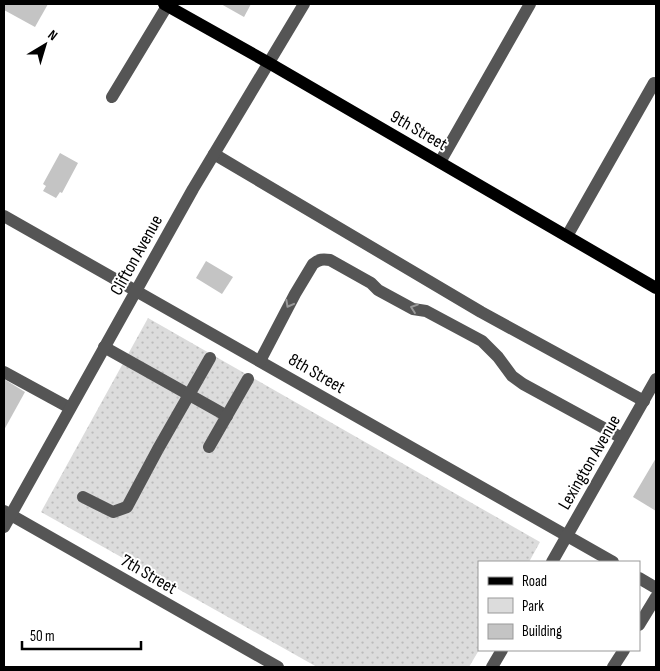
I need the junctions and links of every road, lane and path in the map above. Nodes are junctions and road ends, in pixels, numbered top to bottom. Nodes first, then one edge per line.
1 (304, 4) edge
2 (530, 4) edge
3 (165, 5) edge
4 (269, 63) junction
5 (654, 83) dead end
6 (112, 97) dead end
7 (214, 154) junction
8 (440, 162) junction
9 (4, 216) edge
10 (567, 236) junction
11 (656, 288) edge
12 (136, 290) junction
13 (104, 347) junction
14 (210, 358) dead end
15 (260, 360) junction
16 (4, 372) edge
17 (656, 378) edge
18 (248, 379) dead end
19 (189, 394) junction
20 (644, 400) junction
21 (70, 408) junction
22 (227, 416) junction
23 (622, 438) junction
24 (209, 447) dead end
25 (84, 497) dead end
26 (7, 513) edge
27 (4, 527) edge
28 (567, 536) junction
29 (553, 561) edge
30 (610, 561) edge
31 (640, 579) edge
32 (656, 588) edge
33 (656, 597) edge
34 (640, 623) edge
35 (501, 651) edge
36 (623, 651) edge
37 (278, 667) edge
38 (492, 667) edge
39 (613, 667) edge

1 - 4 street, Clifton Avenue
2 - 8 street
3 - 4 main road, 9th Street
3 - 6 street
4 - 7 street, Clifton Avenue
4 - 8 main road, 9th Street
5 - 10 street
7 - 12 street, Clifton Avenue
7 - 20 street
8 - 10 main road, 9th Street
9 - 12 street, 8th Street
10 - 11 main road, 9th Street
12 - 13 street, Clifton Avenue
12 - 15 street, 8th Street
13 - 19 street
13 - 21 street, Clifton Avenue
14 - 19 street
23 -> 15 street
15 - 28 street, 8th Street
16 - 21 street
17 - 20 street, Lexington Avenue
18 - 22 street
19 - 22 street
19 - 25 street
20 - 23 street, Lexington Avenue
21 - 26 street, Clifton Avenue
22 - 24 street
23 - 28 street, Lexington Avenue
26 - 27 street, Clifton Avenue
26 - 37 street, 7th Street
28 - 29 street, Lexington Avenue
28 - 30 street, 8th Street
31 - 32 street
33 - 34 street
35 - 38 street
36 - 39 street

